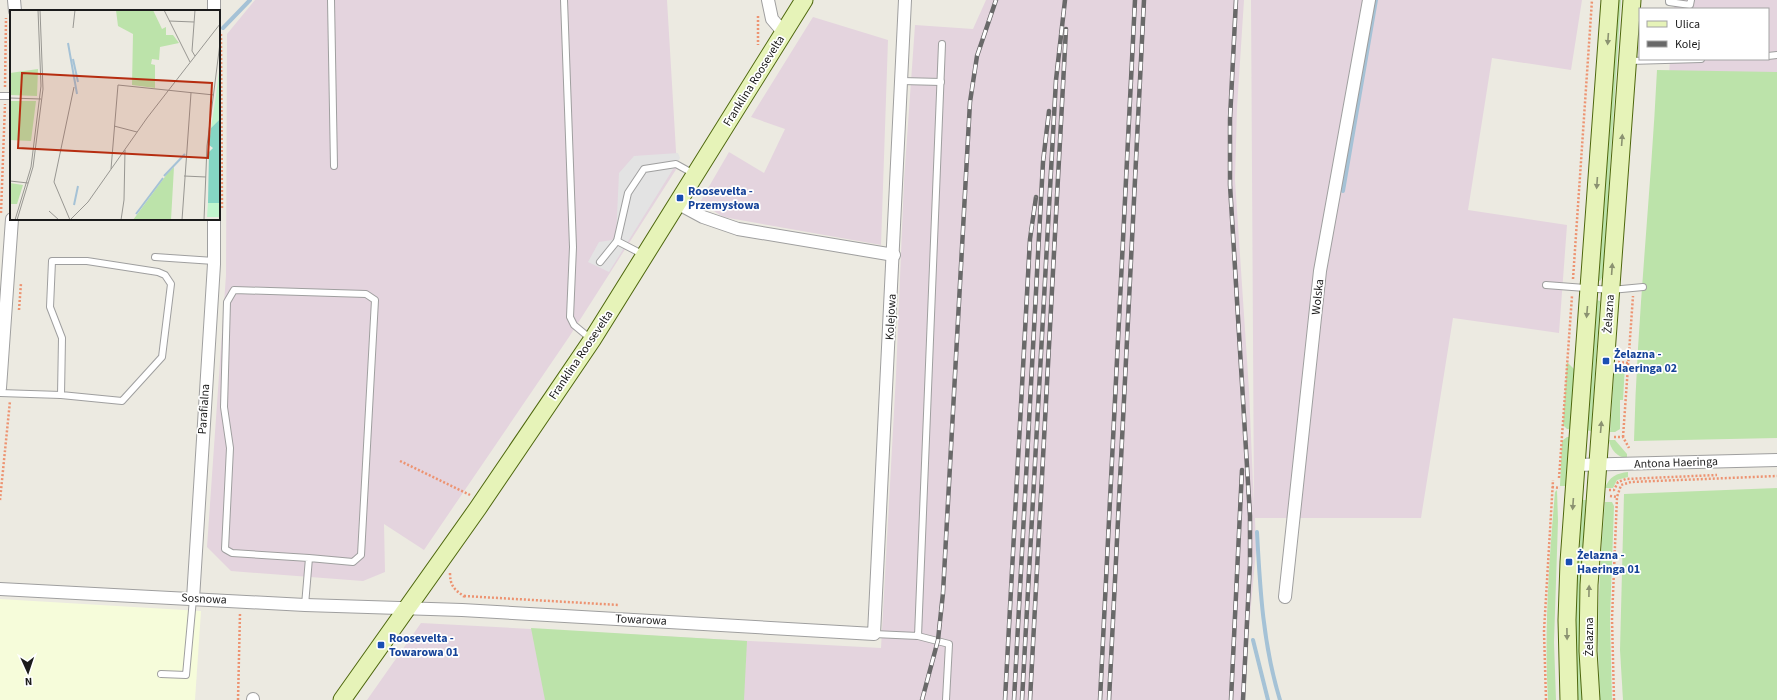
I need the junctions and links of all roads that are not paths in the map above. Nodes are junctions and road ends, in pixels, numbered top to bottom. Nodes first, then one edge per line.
1 (14, 0) edge
2 (331, 0) edge
3 (564, 0) edge
4 (768, 0) edge
5 (804, 0) edge
6 (905, 0) edge
7 (1369, 0) edge
8 (1610, 0) edge
9 (1632, 0) edge
10 (1669, 0) edge
11 (1690, 0) edge
12 (11, 10) edge
13 (784, 33) junction
14 (942, 44) dead end
15 (1677, 60) edge
16 (1628, 62) junction
17 (902, 81) junction
18 (941, 82) junction
19 (334, 166) dead end
20 (695, 175) junction
21 (678, 203) junction
22 (7, 218) edge
23 (214, 220) edge
24 (617, 241) junction
25 (644, 255) junction
26 (894, 255) junction
27 (155, 257) dead end
28 (214, 261) junction
29 (600, 262) dead end
30 (1546, 285) dead end
31 (1643, 287) dead end
32 (1589, 289) junction
33 (1611, 290) junction
34 (592, 340) junction
35 (0, 388) edge
36 (0, 393) edge
37 (61, 395) junction
38 (1777, 460) edge
39 (1575, 466) junction
40 (1598, 466) junction
41 (309, 558) junction
42 (0, 589) edge
43 (1285, 597) dead end
44 (193, 599) junction
45 (305, 605) junction
46 (408, 608) junction
47 (874, 634) junction
48 (918, 636) junction
49 (161, 674) dead end
50 (342, 700) edge
51 (946, 700) edge
52 (1569, 700) edge
53 (1590, 700) edge

1 - 12 street
2 - 19 lane
3 - 34 lane
4 - 13 street
5 - 13 street, Franklina Roosevelta
6 - 17 street, Kolejowa
7 - 43 street, Wolska
8 -> 32 street, Żelazna
9 - 16 street, Żelazna
10 - 11 lane
13 - 20 street, Franklina Roosevelta
14 - 18 lane
15 - 16 lane
33 -> 16 street, Żelazna
17 - 18 lane
17 - 26 street, Kolejowa
18 - 48 lane
20 - 21 street, Franklina Roosevelta
20 - 24 lane
21 - 25 street, Franklina Roosevelta
21 - 26 street
22 - 35 street
23 - 28 street, Parafialna
24 - 25 lane
24 - 29 lane
25 - 34 street, Franklina Roosevelta
26 - 47 street, Kolejowa
27 - 28 lane
28 - 44 street, Parafialna
30 - 32 lane
31 - 33 lane
32 - 33 lane
32 -> 39 street, Żelazna
40 -> 33 street, Żelazna
34 - 46 street, Franklina Roosevelta
36 - 37 lane
37 - 37 lane
38 - 40 street, Antona Haeringa
39 - 40 street, Antona Haeringa
39 -> 52 street, Żelazna
53 -> 40 street, Żelazna
41 - 41 lane
41 - 45 lane
42 - 44 street, Sosnowa
44 - 45 street, Sosnowa
44 - 49 lane
45 - 46 street, Sosnowa
46 - 47 street, Towarowa
46 - 50 street, Franklina Roosevelta
47 - 48 lane
48 - 51 lane

